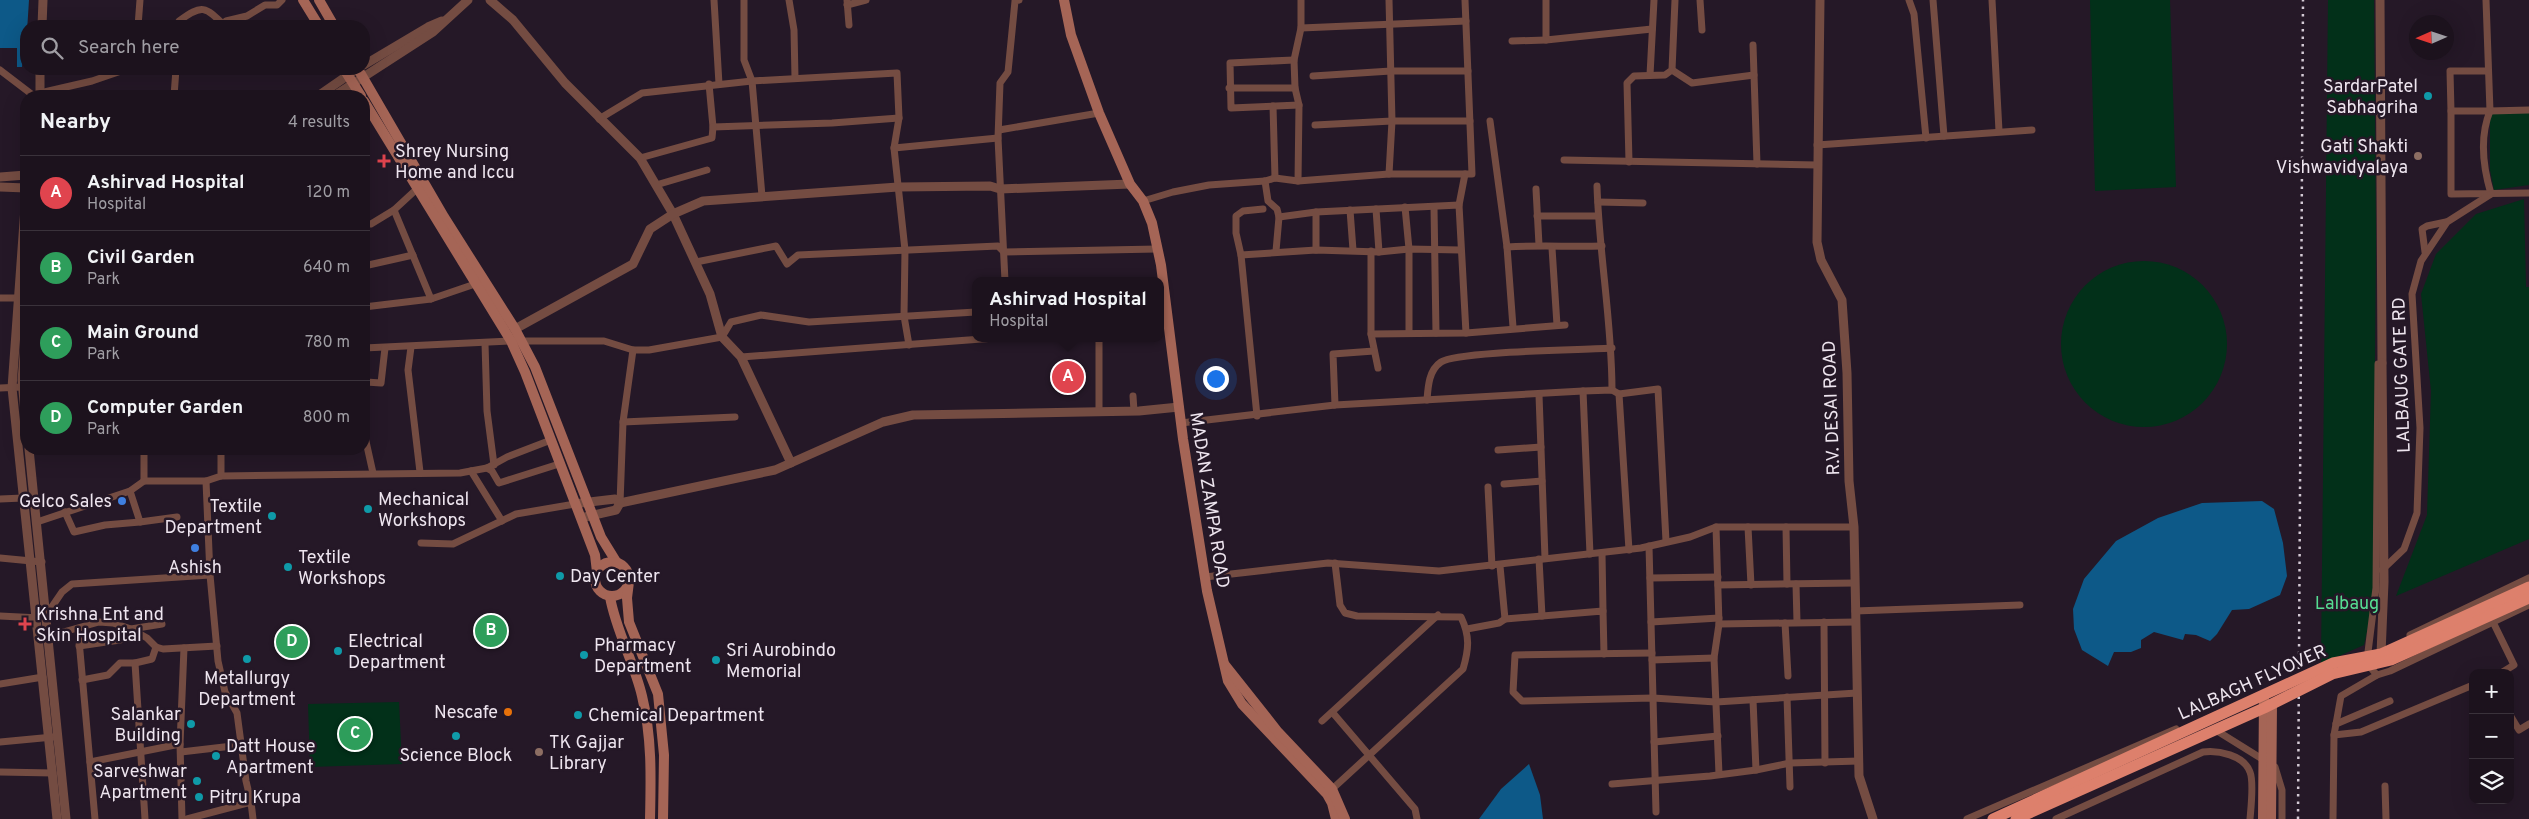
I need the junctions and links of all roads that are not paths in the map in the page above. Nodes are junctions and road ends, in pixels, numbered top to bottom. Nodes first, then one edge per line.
1 (43, 0) edge
2 (140, 0) edge
3 (282, 0) edge
4 (303, 0) edge
5 (319, 0) edge
6 (468, 0) edge
7 (490, 0) edge
8 (714, 0) edge
9 (744, 0) edge
10 (789, 0) edge
11 (866, 0) edge
12 (1020, 0) edge
13 (1064, 0) edge
14 (1301, 0) edge
15 (1389, 0) edge
16 (1465, 0) edge
17 (1546, 0) edge
18 (1654, 0) edge
19 (1675, 0) edge
20 (1700, 0) edge
21 (1820, 0) edge
22 (1909, 0) edge
23 (1933, 0) edge
24 (1992, 0) edge
25 (2380, 0) edge
26 (2486, 0) edge
27 (847, 2) edge
28 (447, 19) junction
29 (42, 20) edge
30 (138, 20) edge
31 (181, 20) edge
32 (219, 20) edge
33 (230, 20) edge
34 (315, 20) edge
35 (331, 20) edge
36 (1466, 21) junction
37 (1390, 23) junction
38 (849, 25) dead end
39 (1301, 28) junction
40 (1652, 29) junction
41 (1702, 30) dead end
42 (1546, 40) junction
43 (1512, 41) dead end
44 (1753, 45) dead end
45 (1294, 60) junction
46 (370, 61) edge
47 (370, 65) edge
48 (0, 70) edge
49 (1672, 70) junction
50 (1391, 71) junction
51 (2488, 71) junction
52 (1468, 72) junction
53 (40, 75) edge
54 (110, 75) edge
55 (176, 75) edge
56 (361, 75) edge
57 (1650, 75) junction
58 (1754, 75) junction
59 (348, 76) edge
60 (1313, 76) dead end
61 (795, 78) junction
62 (752, 81) junction
63 (710, 84) junction
64 (719, 84) junction
65 (61, 88) junction
66 (1229, 88) junction
67 (1295, 88) junction
68 (30, 90) edge
69 (38, 90) edge
70 (54, 90) edge
71 (64, 90) edge
72 (174, 90) edge
73 (337, 90) edge
74 (357, 90) edge
75 (369, 90) edge
76 (370, 91) edge
77 (1298, 105) junction
78 (1273, 106) junction
79 (370, 110) edge
80 (2451, 110) junction
81 (2529, 110) edge
82 (2490, 111) junction
83 (1099, 113) junction
84 (899, 118) junction
85 (599, 119) junction
86 (1392, 121) junction
87 (1470, 121) junction
88 (1490, 121) dead end
89 (1315, 125) dead end
90 (756, 126) junction
91 (713, 127) junction
92 (2032, 130) dead end
93 (1999, 131) junction
94 (999, 134) junction
95 (1944, 136) junction
96 (1926, 138) junction
97 (1818, 146) junction
98 (894, 148) junction
99 (640, 158) junction
100 (1564, 160) dead end
101 (1629, 162) junction
102 (1757, 164) junction
103 (1817, 165) junction
104 (707, 170) dead end
105 (1389, 174) junction
106 (1464, 174) junction
107 (20, 175) edge
108 (0, 177) edge
109 (1275, 178) junction
110 (1266, 181) junction
111 (1298, 181) junction
112 (1130, 184) junction
113 (421, 185) junction
114 (656, 185) junction
115 (2382, 185) junction
116 (898, 186) junction
117 (1597, 186) dead end
118 (0, 187) edge
119 (20, 188) edge
120 (1000, 188) junction
121 (1536, 189) dead end
122 (2529, 193) edge
123 (2491, 194) junction
124 (762, 196) junction
125 (1143, 201) junction
126 (1598, 202) junction
127 (1643, 203) dead end
128 (1459, 205) junction
129 (1405, 206) junction
130 (1434, 207) junction
131 (1263, 209) dead end
132 (394, 210) junction
133 (1350, 210) junction
134 (1376, 210) junction
135 (1316, 212) junction
136 (673, 214) junction
137 (1538, 216) junction
138 (1597, 216) junction
139 (1279, 217) junction
140 (2447, 222) junction
141 (370, 224) edge
142 (1539, 245) junction
143 (1602, 246) junction
144 (1507, 247) junction
145 (1552, 248) junction
146 (1157, 249) junction
147 (1409, 249) junction
148 (906, 250) junction
149 (1316, 250) junction
150 (1353, 250) junction
151 (1435, 250) junction
152 (1460, 250) junction
153 (1276, 251) junction
154 (1375, 251) junction
155 (1004, 252) junction
156 (2425, 252) junction
157 (412, 254) junction
158 (1240, 254) junction
159 (696, 262) junction
160 (370, 264) edge
161 (1005, 277) edge
162 (1160, 277) edge
163 (479, 282) junction
164 (0, 298) edge
165 (20, 298) edge
166 (431, 299) junction
167 (370, 306) edge
168 (972, 312) edge
169 (1164, 312) edge
170 (20, 316) edge
171 (904, 316) junction
172 (1557, 325) junction
173 (1565, 325) dead end
174 (1512, 328) junction
175 (515, 329) junction
176 (1165, 331) edge
177 (1409, 333) junction
178 (1466, 333) junction
179 (1371, 334) junction
180 (1436, 334) junction
181 (722, 337) junction
182 (972, 340) edge
183 (516, 341) junction
184 (485, 342) junction
185 (1099, 342) edge
186 (909, 345) junction
187 (411, 347) junction
188 (370, 348) edge
189 (385, 348) junction
190 (1612, 348) junction
191 (633, 350) junction
192 (1374, 351) junction
193 (741, 357) junction
194 (1378, 368) dead end
195 (370, 382) edge
196 (20, 387) edge
197 (0, 388) edge
198 (12, 388) junction
199 (1582, 391) junction
200 (1616, 392) junction
201 (1538, 395) junction
202 (1133, 396) dead end
203 (1427, 400) junction
204 (1179, 406) junction
205 (1335, 406) junction
206 (1134, 411) junction
207 (1099, 412) junction
208 (1258, 416) junction
209 (735, 417) dead end
210 (623, 422) junction
211 (1181, 423) junction
212 (551, 440) junction
213 (1541, 447) junction
214 (1498, 450) dead end
215 (30, 455) edge
216 (144, 455) edge
217 (221, 455) edge
218 (369, 455) edge
219 (791, 463) junction
220 (559, 464) junction
221 (491, 466) junction
222 (471, 471) junction
223 (420, 472) junction
224 (373, 473) junction
225 (221, 476) junction
226 (144, 481) junction
227 (206, 481) junction
228 (1542, 481) junction
229 (1504, 484) dead end
230 (1488, 487) dead end
231 (130, 490) junction
232 (23, 498) junction
233 (0, 499) edge
234 (588, 502) junction
235 (620, 503) junction
236 (575, 504) junction
237 (65, 512) junction
238 (593, 515) junction
239 (177, 517) dead end
240 (579, 518) junction
241 (502, 521) junction
242 (37, 522) junction
243 (140, 522) junction
244 (1716, 527) junction
245 (1748, 527) junction
246 (1786, 527) junction
247 (1854, 527) junction
248 (1666, 541) junction
249 (421, 543) dead end
250 (1649, 546) junction
251 (1629, 550) junction
252 (1602, 553) junction
253 (1590, 554) junction
254 (0, 558) edge
255 (1542, 559) junction
256 (30, 562) junction
257 (42, 562) junction
258 (618, 563) junction
259 (1335, 563) junction
260 (1496, 566) junction
261 (597, 572) junction
262 (210, 575) junction
263 (2376, 575) junction
264 (1205, 577) junction
265 (1718, 577) junction
266 (1650, 578) junction
267 (2529, 578) edge
268 (629, 582) junction
269 (1855, 583) junction
270 (1787, 584) junction
271 (1796, 584) junction
272 (1718, 585) junction
273 (1751, 585) junction
274 (2529, 587) edge
275 (610, 597) junction
276 (2529, 598) edge
277 (2020, 605) dead end
278 (2529, 605) edge
279 (1603, 611) junction
280 (1855, 611) junction
281 (1438, 615) junction
282 (0, 616) edge
283 (47, 616) junction
284 (1542, 616) junction
285 (37, 618) junction
286 (1505, 619) junction
287 (1719, 621) junction
288 (1651, 622) junction
289 (1797, 622) junction
290 (1824, 622) junction
291 (1856, 622) junction
292 (2493, 622) junction
293 (1785, 623) junction
294 (162, 624) dead end
295 (78, 629) junction
296 (131, 629) junction
297 (1467, 629) junction
298 (49, 636) junction
299 (2403, 638) dead end
300 (79, 646) junction
301 (217, 646) junction
302 (156, 647) junction
303 (184, 648) junction
304 (1604, 654) junction
305 (2381, 654) junction
306 (1652, 656) junction
307 (1714, 658) junction
308 (135, 663) junction
309 (2510, 669) edge
310 (2377, 675) junction
311 (1788, 676) dead end
312 (43, 677) junction
313 (82, 680) junction
314 (0, 684) edge
315 (2469, 687) edge
316 (1857, 692) junction
317 (1823, 695) junction
318 (1787, 697) junction
319 (1653, 698) junction
320 (1752, 700) junction
321 (2267, 700) junction
322 (2390, 701) dead end
323 (1716, 702) junction
324 (1334, 713) junction
325 (1322, 722) dead end
326 (2514, 722) edge
327 (2336, 724) junction
328 (2529, 724) edge
329 (2334, 735) junction
330 (1718, 736) junction
331 (54, 737) junction
332 (0, 742) edge
333 (1654, 742) junction
334 (241, 746) junction
335 (180, 748) junction
336 (141, 751) junction
337 (1370, 753) junction
338 (1859, 761) junction
339 (90, 762) junction
340 (1790, 763) junction
341 (1825, 763) junction
342 (1756, 770) junction
343 (0, 772) edge
344 (53, 773) junction
345 (1719, 774) junction
346 (1655, 781) junction
347 (1612, 784) dead end
348 (2385, 786) dead end
349 (1790, 787) dead end
350 (1329, 791) junction
351 (252, 802) junction
352 (1656, 812) dead end
353 (56, 819) edge
354 (66, 819) edge
355 (95, 819) edge
356 (145, 819) edge
357 (182, 819) edge
358 (187, 819) edge
359 (253, 819) edge
360 (650, 819) edge
361 (663, 819) edge
362 (1336, 819) edge
363 (1345, 819) edge
364 (1417, 819) edge
365 (1873, 819) edge
366 (1967, 819) edge
367 (1993, 819) edge
368 (2016, 819) edge
369 (2056, 819) edge
370 (2250, 819) edge
371 (2263, 819) edge
372 (2271, 819) edge
373 (2282, 819) edge
374 (2333, 819) edge
375 (2386, 819) edge

1 - 29 street
2 - 30 street
3 - 33 street
4 - 34 main road
5 - 35 main road
6 - 28 street
7 - 85 street
8 - 64 street
9 - 62 street
10 - 61 street
11 - 27 street
12 - 94 street
13 - 83 main road, MADAN ZAMPA ROAD
14 - 39 street
15 - 37 street
16 - 36 street
17 - 42 street
18 - 40 street
19 - 49 street
20 - 41 street
21 - 97 street, R.V. DESAI ROAD
22 - 96 street
23 - 95 street
24 - 93 street
25 - 115 street
26 - 51 street
27 - 38 street
28 - 46 street
28 - 47 street
31 - 32 street
36 - 37 street
36 - 52 street
37 - 39 street
37 - 50 street
39 - 45 street
40 - 42 street
40 - 57 street
42 - 43 street
44 - 58 street
45 - 66 street
45 - 67 street
48 - 68 street
49 - 57 street
49 - 58 street
50 - 52 street
50 - 60 street
50 - 86 street
51 - 80 street
51 - 82 street
52 - 87 street
53 - 69 street
54 - 65 street
55 - 72 street
56 - 75 main road
57 - 101 street
58 - 102 street
59 - 73 street
59 - 74 main road
61 - 62 street
61 - 84 street
62 - 64 street
62 - 90 street
63 - 64 street
63 - 85 street
63 - 91 street
65 - 70 street
65 - 71 street
66 - 67 street
66 - 78 street
67 - 77 street
76 - 113 main road
77 - 78 street
77 - 111 street
78 - 109 street
79 - 113 main road
80 - 82 street
80 - 123 street
81 - 82 street
82 - 123 street
83 - 94 street
83 - 112 main road, MADAN ZAMPA ROAD
84 - 90 street
84 - 98 street
85 - 99 street
86 - 87 street
86 - 89 street
86 - 105 street
87 - 106 street
88 - 144 street
90 - 91 street
90 - 124 street
91 - 99 street
92 - 93 street
93 - 95 street
94 - 98 street
94 - 120 street
95 - 96 street
96 - 97 street
97 - 103 street, R.V. DESAI ROAD
98 - 116 street
99 - 114 street
100 - 101 street
101 - 102 street
102 - 103 street
103 - 247 street, R.V. DESAI ROAD
104 - 114 street
105 - 106 street
105 - 111 street
106 - 128 street
107 - 108 street
109 - 110 street
109 - 111 street
110 - 125 street
110 - 139 street
112 - 120 street
112 - 125 main road, MADAN ZAMPA ROAD
113 - 132 street
113 - 163 main road
114 - 136 street
115 - 263 street
115 - 305 street, bridge
116 - 120 street
116 - 124 street
116 - 148 street
117 - 126 street
118 - 119 street
120 - 155 street
121 - 137 street
122 - 123 street
123 - 140 street, LALBAUG GATE RD
124 - 136 street
125 - 146 main road, MADAN ZAMPA ROAD
126 - 127 street
126 - 138 street
128 - 130 street
128 - 152 street
129 - 130 street
129 - 134 street
129 - 147 street
130 - 151 street
131 - 158 street
132 - 141 street
132 - 157 street
133 - 134 street
133 - 135 street
133 - 150 street
134 - 154 street
135 - 139 street
135 - 149 street
136 - 159 street
136 - 175 street
137 - 138 street
137 - 142 street
138 - 143 street
139 - 153 street
140 - 156 street, LALBAUG GATE RD
140 - 156 street
142 - 144 street
142 - 145 street
143 - 145 street
143 - 190 street
144 - 174 street
145 - 172 street
146 - 155 street
146 - 162 main road, MADAN ZAMPA ROAD
147 - 151 street
147 - 154 street
147 - 177 street
148 - 155 street
148 - 159 street
148 - 171 street
149 - 150 street
149 - 153 street
150 - 154 street
151 - 152 street
151 - 180 street
152 - 178 street
153 - 158 street
154 - 179 street
155 - 161 street
156 - 263 street, LALBAUG GATE RD
157 - 160 street
157 - 166 street
158 - 208 street
159 - 181 street
163 - 166 street
163 - 175 main road
163 - 183 main road
164 - 165 street
166 - 167 street
168 - 171 street
169 - 176 main road, MADAN ZAMPA ROAD
170 - 198 street
171 - 181 street
171 - 186 street
172 - 173 street
172 - 174 street
174 - 178 street
175 - 183 main road
176 - 204 main road, MADAN ZAMPA ROAD
177 - 179 street
177 - 180 street
178 - 180 street
179 - 192 street
181 - 191 street
181 - 193 street
182 - 186 street
183 - 184 street
183 - 191 street
183 - 212 main road
183 - 234 main road
184 - 187 street
184 - 221 street
185 - 207 street
186 - 193 street
187 - 189 street
187 - 223 street
188 - 189 street
189 - 195 street
190 - 200 street
190 - 203 street
191 - 210 street
192 - 194 street
192 - 205 street
193 - 219 street
196 - 198 street
197 - 198 street
198 - 232 street
199 - 200 street
199 - 201 street
199 - 253 street
200 - 248 street
200 - 251 street
201 - 203 street
201 - 213 street
202 - 206 street
203 - 205 street
204 - 206 street
204 - 211 main road, MADAN ZAMPA ROAD
205 - 208 street
206 - 207 street
207 - 219 street
208 - 211 street
209 - 210 street
210 - 235 street
211 - 264 main road, MADAN ZAMPA ROAD
212 - 220 main road
212 - 221 street
213 - 214 street
213 - 228 street
215 - 242 street
216 - 226 street
217 - 225 street
218 - 224 street
219 - 235 street
220 - 221 street
220 - 236 main road
221 - 222 street
222 - 223 street
222 - 241 street
223 - 224 street
224 - 225 street
225 - 227 street
226 - 227 street
226 - 231 street
227 - 262 street
228 - 229 street
228 - 255 street
230 - 260 street
231 - 237 street
231 - 243 street
232 - 233 street
232 - 256 street
234 - 235 street
234 - 236 street
234 - 238 main road
235 - 238 street
236 - 240 main road
236 - 241 street
237 - 242 street
237 - 243 street
238 - 240 street
238 - 258 main road
239 - 243 street
240 - 261 main road
241 - 249 street
242 - 257 street
244 - 245 street
244 - 248 street
244 - 265 street
245 - 246 street
245 - 273 street
246 - 247 street
246 - 270 street
247 - 269 street, R.V. DESAI ROAD
248 - 250 street
250 - 251 street
250 - 266 street
251 - 252 street
252 - 253 street
252 - 279 street
253 - 255 street
254 - 256 street
255 - 260 street
255 - 284 street
256 - 257 street
256 - 285 street
257 - 283 street
258 - 261 main road
258 - 268 main road
259 - 260 street
259 - 264 street
259 - 281 street
260 - 286 street
261 - 275 main road
262 - 283 street
262 - 301 street
263 - 310 street
264 - 350 main road, MADAN ZAMPA ROAD
265 - 266 street
265 - 272 street
266 - 288 street
267 - 299 street
268 - 275 main road
268 - 361 main road
269 - 271 street
269 - 280 street, R.V. DESAI ROAD
270 - 271 street
270 - 273 street
271 - 289 street
272 - 273 street
272 - 287 street
274 - 305 highway, LALBAGH FLYOVER, bridge
275 - 360 main road
276 - 321 highway, LALBAGH FLYOVER, bridge
277 - 280 street
278 - 292 street
279 - 284 street
279 - 304 street
280 - 291 street, R.V. DESAI ROAD
281 - 297 street
281 - 324 street
282 - 285 street
283 - 285 street
283 - 298 street
284 - 286 street
285 - 312 street
286 - 297 street
287 - 288 street
287 - 293 street
287 - 307 street
288 - 306 street
289 - 290 street
289 - 293 street
290 - 291 street
290 - 317 street
291 - 316 street, R.V. DESAI ROAD
292 - 309 street
292 - 310 street
293 - 311 street
294 - 296 street
295 - 296 street
295 - 298 street
295 - 300 street
296 - 300 street
296 - 302 street
297 - 337 street
298 - 331 street
300 - 313 street
301 - 303 street
301 - 334 street
302 - 303 street
302 - 308 street
303 - 335 street
304 - 306 street
304 - 319 street
305 - 321 highway, LALBAGH FLYOVER, bridge
306 - 307 street
306 - 319 street
307 - 323 street
308 - 313 street
308 - 336 street
310 - 327 street
312 - 314 street
312 - 331 street
313 - 339 street
315 - 329 street
316 - 317 street
316 - 338 street, R.V. DESAI ROAD
317 - 318 street
317 - 341 street
318 - 320 street
318 - 340 street
319 - 323 street
319 - 333 street
320 - 323 street
320 - 342 street
321 - 367 highway, LALBAGH FLYOVER, bridge
321 - 368 highway, LALBAGH FLYOVER, bridge
321 - 371 main road, bridge
321 - 372 main road, bridge
322 - 327 street
323 - 330 street
324 - 325 street
324 - 337 street
326 - 328 street
327 - 329 street
329 - 374 street
330 - 333 street
330 - 345 street
331 - 332 street
331 - 344 street
331 - 354 street
333 - 346 street
334 - 335 street
334 - 351 street
335 - 336 street
335 - 357 street
336 - 339 street
336 - 356 street
337 - 350 street
337 - 364 street
338 - 341 street
338 - 365 street, R.V. DESAI ROAD
339 - 355 street
340 - 341 street
340 - 342 street
340 - 349 street
342 - 345 street
343 - 344 street
344 - 353 street
345 - 346 street
346 - 347 street
346 - 352 street
348 - 375 street
350 - 362 main road, MADAN ZAMPA ROAD
350 - 363 main road, MADAN ZAMPA ROAD
351 - 358 street
351 - 359 street
366 - 373 street
369 - 370 street

